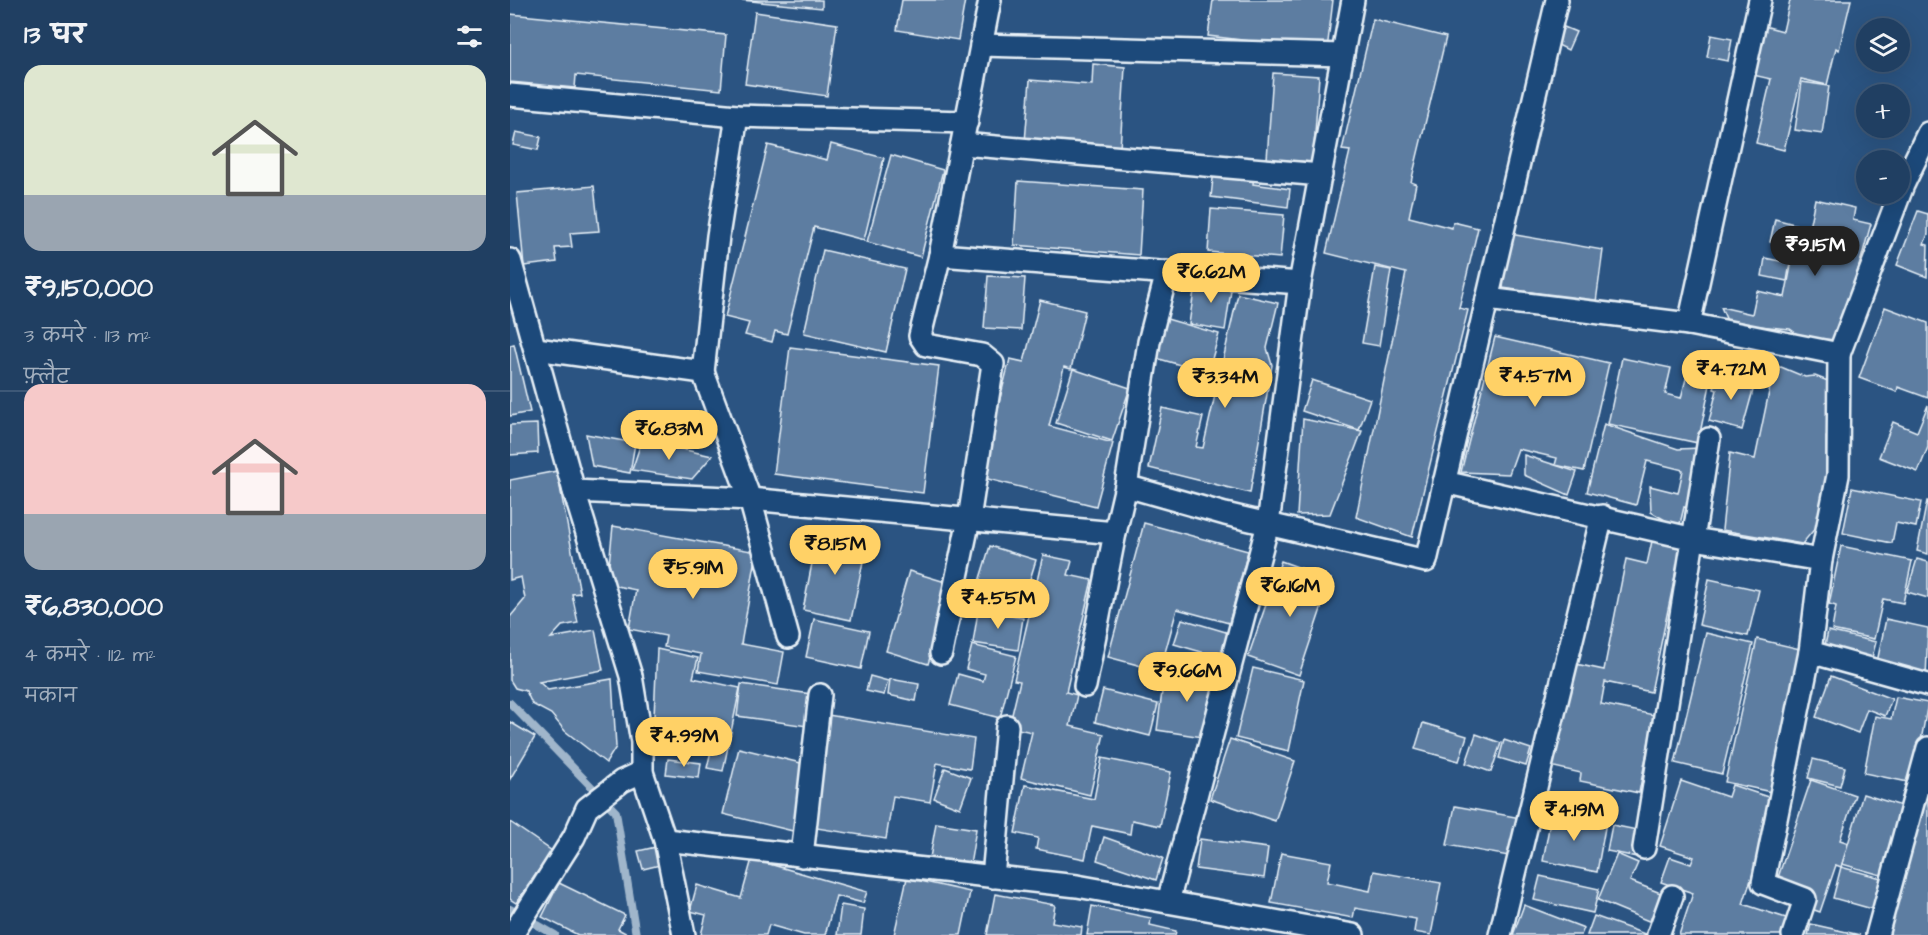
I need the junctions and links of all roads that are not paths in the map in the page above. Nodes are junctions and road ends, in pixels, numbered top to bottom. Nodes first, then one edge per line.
1 (990, 0) edge
2 (1353, 0) edge
3 (1557, 0) edge
4 (1760, 0) edge
5 (981, 45) junction
6 (1343, 55) junction
7 (510, 95) edge
8 (737, 116) junction
9 (967, 123) junction
10 (1928, 133) edge
11 (962, 144) junction
12 (1321, 175) junction
13 (940, 255) junction
14 (510, 260) edge
15 (1167, 272) junction
16 (1300, 283) junction
17 (1487, 299) junction
18 (515, 305) edge
19 (1689, 324) junction
20 (536, 349) junction
21 (1839, 354) junction
22 (703, 372) junction
23 (1709, 439) dead end
24 (1444, 482) junction
25 (1126, 486) junction
26 (574, 490) junction
27 (750, 499) junction
28 (1602, 516) junction
29 (969, 519) junction
30 (1268, 524) junction
31 (1115, 533) junction
32 (1694, 539) junction
33 (1821, 560) junction
34 (788, 637) dead end
35 (1810, 652) junction
36 (941, 654) dead end
37 (1928, 685) edge
38 (1086, 686) dead end
39 (820, 695) dead end
40 (1007, 726) dead end
41 (1928, 748) edge
42 (642, 771) junction
43 (664, 840) junction
44 (1644, 848) dead end
45 (802, 856) junction
46 (993, 877) junction
47 (1672, 896) dead end
48 (1168, 903) junction
49 (514, 931) edge
50 (1345, 934) edge
51 (684, 935) edge
52 (1500, 935) edge
53 (1658, 935) edge
54 (1793, 935) edge
55 (1877, 935) edge

1 - 5 street
2 - 6 street
3 - 17 street
4 - 19 street
5 - 6 street
5 - 9 street
6 - 12 street
7 - 8 street
8 - 9 street
8 - 22 street
9 - 11 street
10 - 21 street
11 - 12 street
11 - 13 street
12 - 16 street
13 - 15 street
13 - 29 street
14 - 18 street
15 - 16 street
15 - 25 street
16 - 30 street
17 - 19 street
17 - 24 street
18 - 20 street
19 - 21 street
20 - 22 street
20 - 26 street
21 - 33 street
22 - 27 street
23 - 32 street
24 - 28 street
24 - 30 street
25 - 30 street
25 - 31 street
26 - 27 street
26 - 42 street
27 - 29 street
27 - 34 street
28 - 32 street
28 - 52 street
29 - 31 street
29 - 36 street
30 - 48 street
31 - 38 street
32 - 33 street
32 - 44 street
33 - 35 street
35 - 37 street
35 - 54 street
39 - 45 street
40 - 46 street
41 - 55 street
42 - 43 street
42 - 49 street
43 - 45 street
43 - 51 street
45 - 46 street
46 - 48 street
47 - 53 street
48 - 50 street

